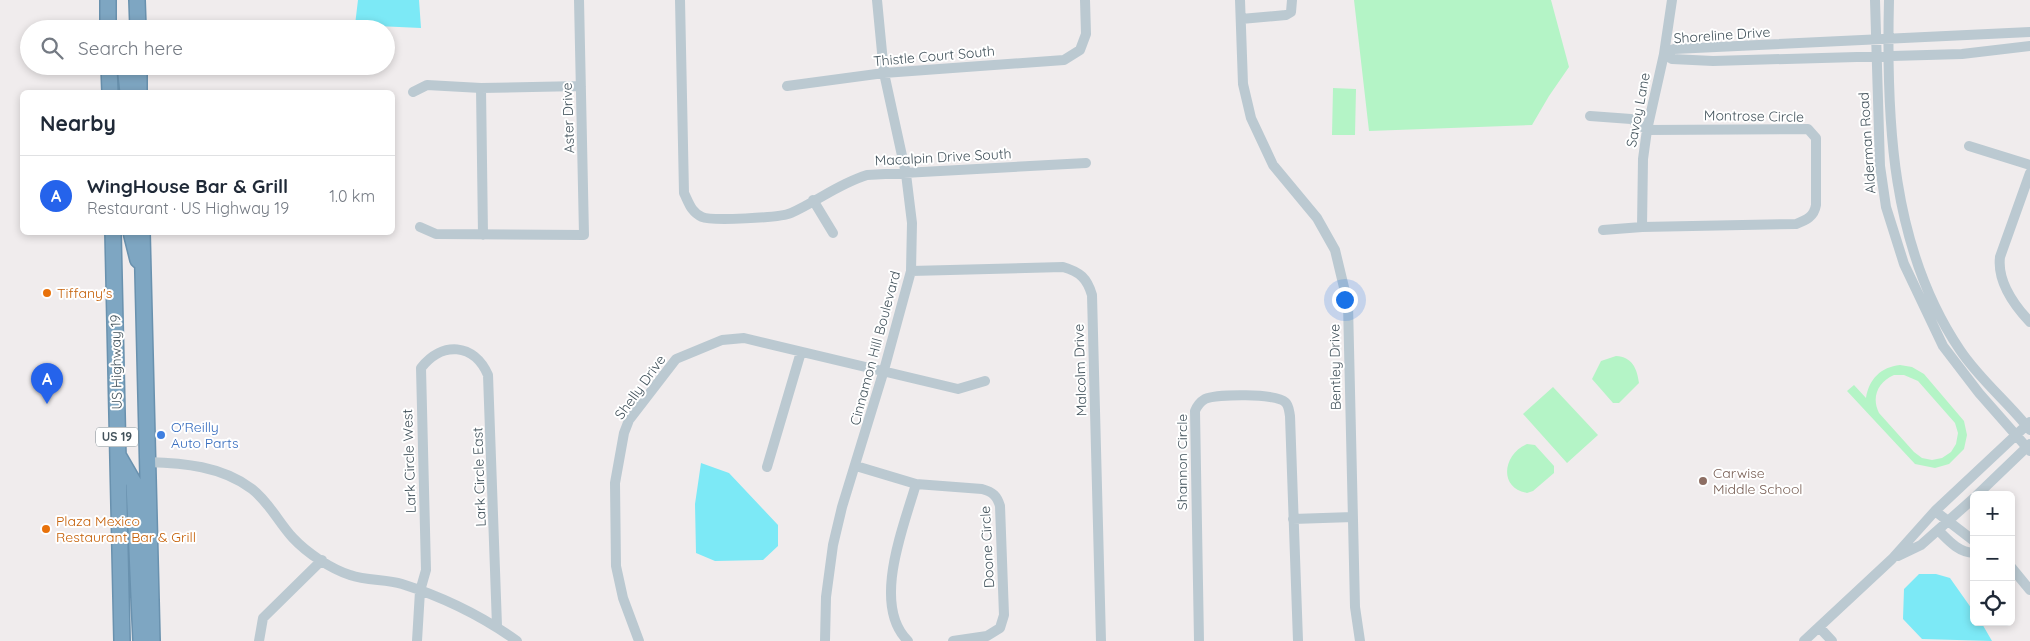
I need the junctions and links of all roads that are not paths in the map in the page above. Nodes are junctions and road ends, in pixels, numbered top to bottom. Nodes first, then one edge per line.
1 (108, 0) edge
2 (137, 0) edge
3 (579, 0) edge
4 (680, 0) edge
5 (877, 0) edge
6 (1085, 0) edge
7 (1240, 0) edge
8 (1292, 0) edge
9 (1672, 0) edge
10 (1875, 0) edge
11 (1889, 0) edge
12 (1241, 19) junction
13 (108, 20) edge
14 (138, 20) edge
15 (2030, 32) edge
16 (1888, 38) junction
17 (1875, 40) junction
18 (2030, 46) edge
19 (1664, 54) junction
20 (1888, 55) junction
21 (1875, 56) junction
22 (884, 73) junction
23 (109, 75) edge
24 (126, 75) edge
25 (139, 75) edge
26 (581, 86) junction
27 (787, 86) dead end
28 (481, 88) junction
29 (110, 90) edge
30 (128, 90) edge
31 (140, 90) edge
32 (413, 92) dead end
33 (1590, 116) dead end
34 (1647, 130) junction
35 (1969, 146) dead end
36 (1086, 163) dead end
37 (2030, 165) edge
38 (2030, 173) edge
39 (906, 174) junction
40 (813, 200) junction
41 (420, 226) dead end
42 (1642, 226) junction
43 (1603, 230) dead end
44 (833, 233) dead end
45 (113, 235) edge
46 (132, 235) edge
47 (142, 235) edge
48 (483, 235) junction
49 (911, 271) junction
50 (143, 276) junction
51 (2030, 322) edge
52 (452, 349) joint
53 (801, 352) junction
54 (884, 370) junction
55 (985, 381) dead end
56 (2029, 426) edge
57 (2015, 436) junction
58 (2029, 448) edge
59 (118, 455) junction
60 (148, 462) junction
61 (856, 466) junction
62 (767, 468) dead end
63 (916, 484) junction
64 (1981, 491) edge
65 (1970, 502) edge
66 (1935, 511) junction
67 (1352, 517) junction
68 (1293, 519) junction
69 (1949, 522) junction
70 (1938, 530) junction
71 (1970, 545) edge
72 (1970, 548) edge
73 (1892, 559) junction
74 (322, 560) junction
75 (2015, 572) edge
76 (121, 575) junction
77 (2030, 590) edge
78 (420, 591) junction
79 (497, 626) junction
80 (1820, 627) junction
81 (122, 641) edge
82 (134, 641) edge
83 (141, 641) edge
84 (152, 641) edge
85 (259, 641) edge
86 (417, 641) edge
87 (517, 641) edge
88 (639, 641) edge
89 (825, 641) edge
90 (908, 641) edge
91 (953, 641) edge
92 (1101, 641) edge
93 (1199, 641) edge
94 (1298, 641) edge
95 (1360, 641) edge
96 (1804, 641) edge
97 (1832, 641) edge

1 - 13 highway
2 - 14 highway
3 - 26 street, Aster Drive
4 - 40 street, Macalpin Drive South
5 - 22 street, Cinnamon Hill Boulevard
6 - 22 street, Thistle Court South
7 - 12 street, Bentley Drive
8 - 12 street
9 - 19 street, Savoy Lane
10 - 17 street, Alderman Road
11 - 16 street, Alderman Road
12 - 67 street, Bentley Drive
15 - 16 street, Shoreline Drive
16 - 17 street, Shoreline Drive
16 - 20 street, Alderman Road
17 - 19 street, Shoreline Drive
17 - 21 street, Alderman Road
18 - 20 street, Shoreline Drive
19 - 21 street, Shoreline Drive
19 - 34 street, Savoy Lane
20 - 21 street, Shoreline Drive
20 - 56 street, Alderman Road
21 - 57 street, Alderman Road
22 - 27 street, Thistle Court South
22 - 39 street, Cinnamon Hill Boulevard
23 - 29 highway
24 - 30 highway
25 - 31 highway
26 - 28 street
26 - 48 street, Aster Drive
28 - 32 street
28 - 48 street
33 - 34 street
34 - 42 street, Savoy Lane
34 - 42 street, Montrose Circle
35 - 37 street
36 - 39 street, Macalpin Drive South
38 - 51 street
39 - 40 street, Macalpin Drive South
39 - 49 street, Cinnamon Hill Boulevard
40 - 44 street
41 - 48 street
42 - 43 street
45 - 59 highway, US Highway 19 / US 19
46 - 50 highway
47 - 50 highway, US 19
49 - 54 street, Cinnamon Hill Boulevard
49 - 92 street, Malcolm Drive
50 - 60 highway, US 19
52 - 78 street, Lark Circle West
52 - 79 street, Lark Circle East
53 - 54 street, Shelly Drive
53 - 62 street
53 - 88 street, Shelly Drive
54 - 55 street, Shelly Drive
54 - 61 street, Cinnamon Hill Boulevard
56 - 57 street
57 - 58 street, Alderman Road
57 - 66 street
58 - 64 street
59 - 76 highway, US Highway 19 / US 19
59 - 83 highway
60 - 74 street
60 - 84 highway, US 19
61 - 63 street, Doone Circle
61 - 89 street, Cinnamon Hill Boulevard
63 - 90 street
63 - 91 street, Doone Circle
65 - 69 street
66 - 69 street
66 - 73 street
67 - 68 street
67 - 95 street, Bentley Drive
68 - 93 street, Shannon Circle
68 - 94 street, Shannon Circle
69 - 70 street
69 - 71 street
70 - 72 street
70 - 73 street
73 - 80 street
74 - 78 street
74 - 85 street
75 - 77 street
76 - 81 highway, US Highway 19 / US 19
76 - 82 highway
78 - 79 street
78 - 86 street, Lark Circle West
79 - 87 street
80 - 96 street
80 - 97 street

